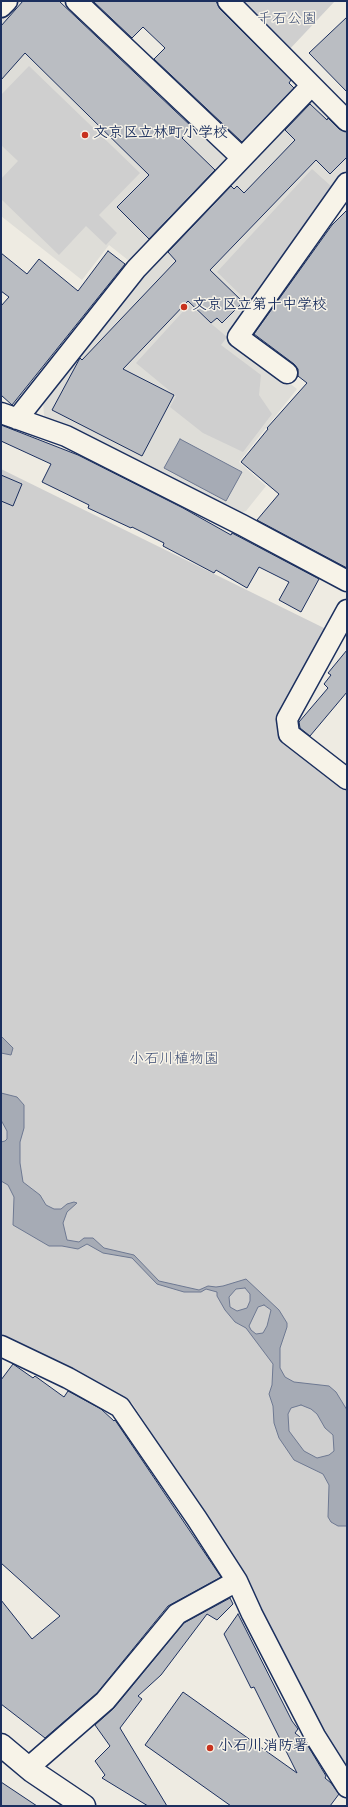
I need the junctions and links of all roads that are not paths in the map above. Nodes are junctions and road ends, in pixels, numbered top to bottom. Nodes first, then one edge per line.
1 (7, 1) edge
2 (76, 1) edge
3 (228, 1) edge
4 (1, 7) edge
5 (311, 86) junction
6 (347, 121) edge
7 (242, 158) junction
8 (347, 183) edge
9 (287, 373) dead end
10 (9, 416) edge
11 (347, 581) edge
12 (347, 610) edge
13 (347, 779) edge
14 (1, 1346) edge
15 (236, 1581) junction
16 (1, 1745) edge
17 (28, 1768) junction
18 (347, 1787) edge
19 (84, 1806) edge

1 - 4 street
2 - 7 street
3 - 5 street
5 - 6 street
5 - 7 street
7 - 10 street
8 - 9 street
10 - 11 street
12 - 13 street
14 - 15 street
15 - 17 street
15 - 18 street
16 - 17 main road
17 - 19 main road

